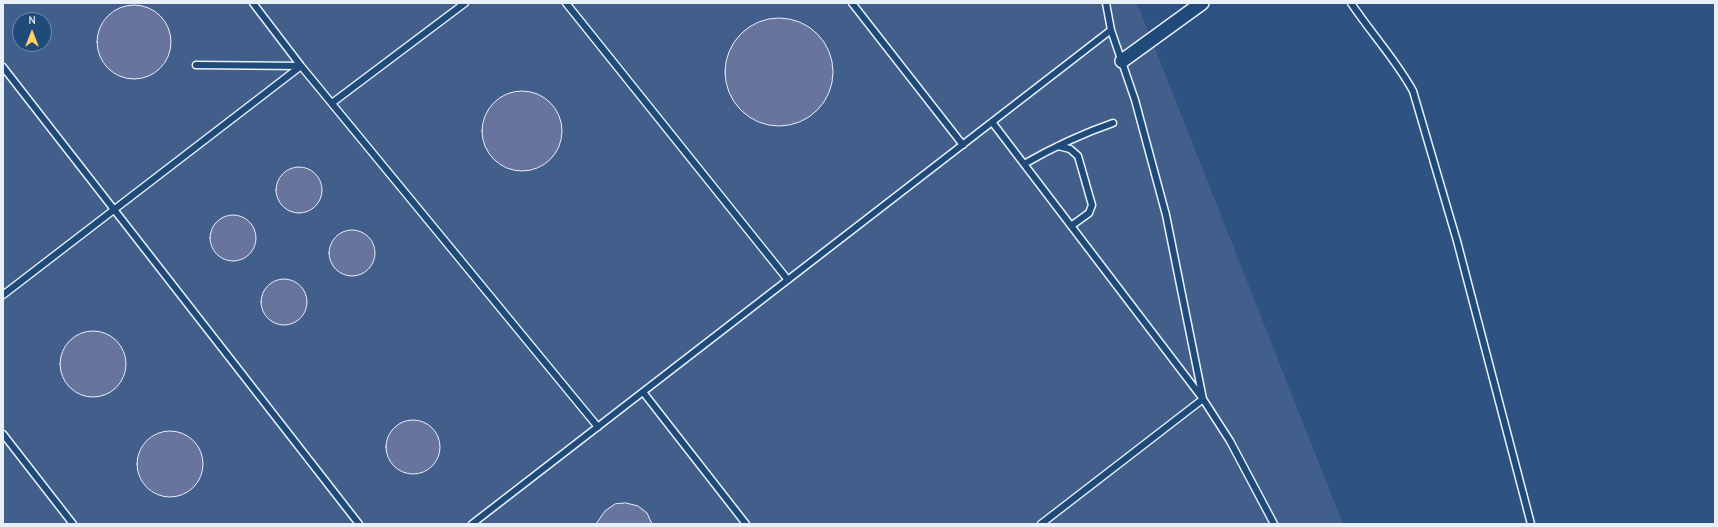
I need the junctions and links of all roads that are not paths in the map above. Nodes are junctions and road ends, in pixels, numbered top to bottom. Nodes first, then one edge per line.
1 (253, 3) edge
2 (465, 3) edge
3 (566, 3) edge
4 (852, 3) edge
5 (1106, 3) edge
6 (1202, 3) edge
7 (1351, 3) edge
8 (1111, 30) junction
9 (1122, 61) junction
10 (196, 65) dead end
11 (301, 66) junction
12 (3, 67) edge
13 (332, 103) junction
14 (992, 122) junction
15 (1113, 124) dead end
16 (963, 145) junction
17 (1058, 146) junction
18 (1024, 164) junction
19 (114, 210) junction
20 (1071, 226) junction
21 (788, 280) junction
22 (3, 295) edge
23 (643, 392) junction
24 (1203, 399) junction
25 (598, 427) junction
26 (3, 434) edge
27 (73, 524) edge
28 (359, 524) edge
29 (472, 524) edge
30 (746, 524) edge
31 (1041, 524) edge
32 (1274, 524) edge
33 (1531, 524) edge

1 - 11 lane
2 - 13 lane
3 - 21 lane
4 - 16 lane
5 - 8 lane
6 - 9 street
7 - 33 lane
8 - 9 lane
8 - 14 lane
9 - 24 lane
10 - 11 lane
11 - 13 lane
11 - 19 lane
12 - 19 lane
13 - 25 lane
14 - 16 lane
14 - 18 lane
15 - 17 lane
16 - 21 lane
17 - 18 lane
17 - 20 lane
18 - 20 lane
19 - 22 lane
19 - 28 lane
20 - 24 lane
21 - 23 lane
23 - 25 lane
23 - 30 lane
24 - 31 lane
24 - 32 lane
25 - 29 lane
26 - 27 lane

